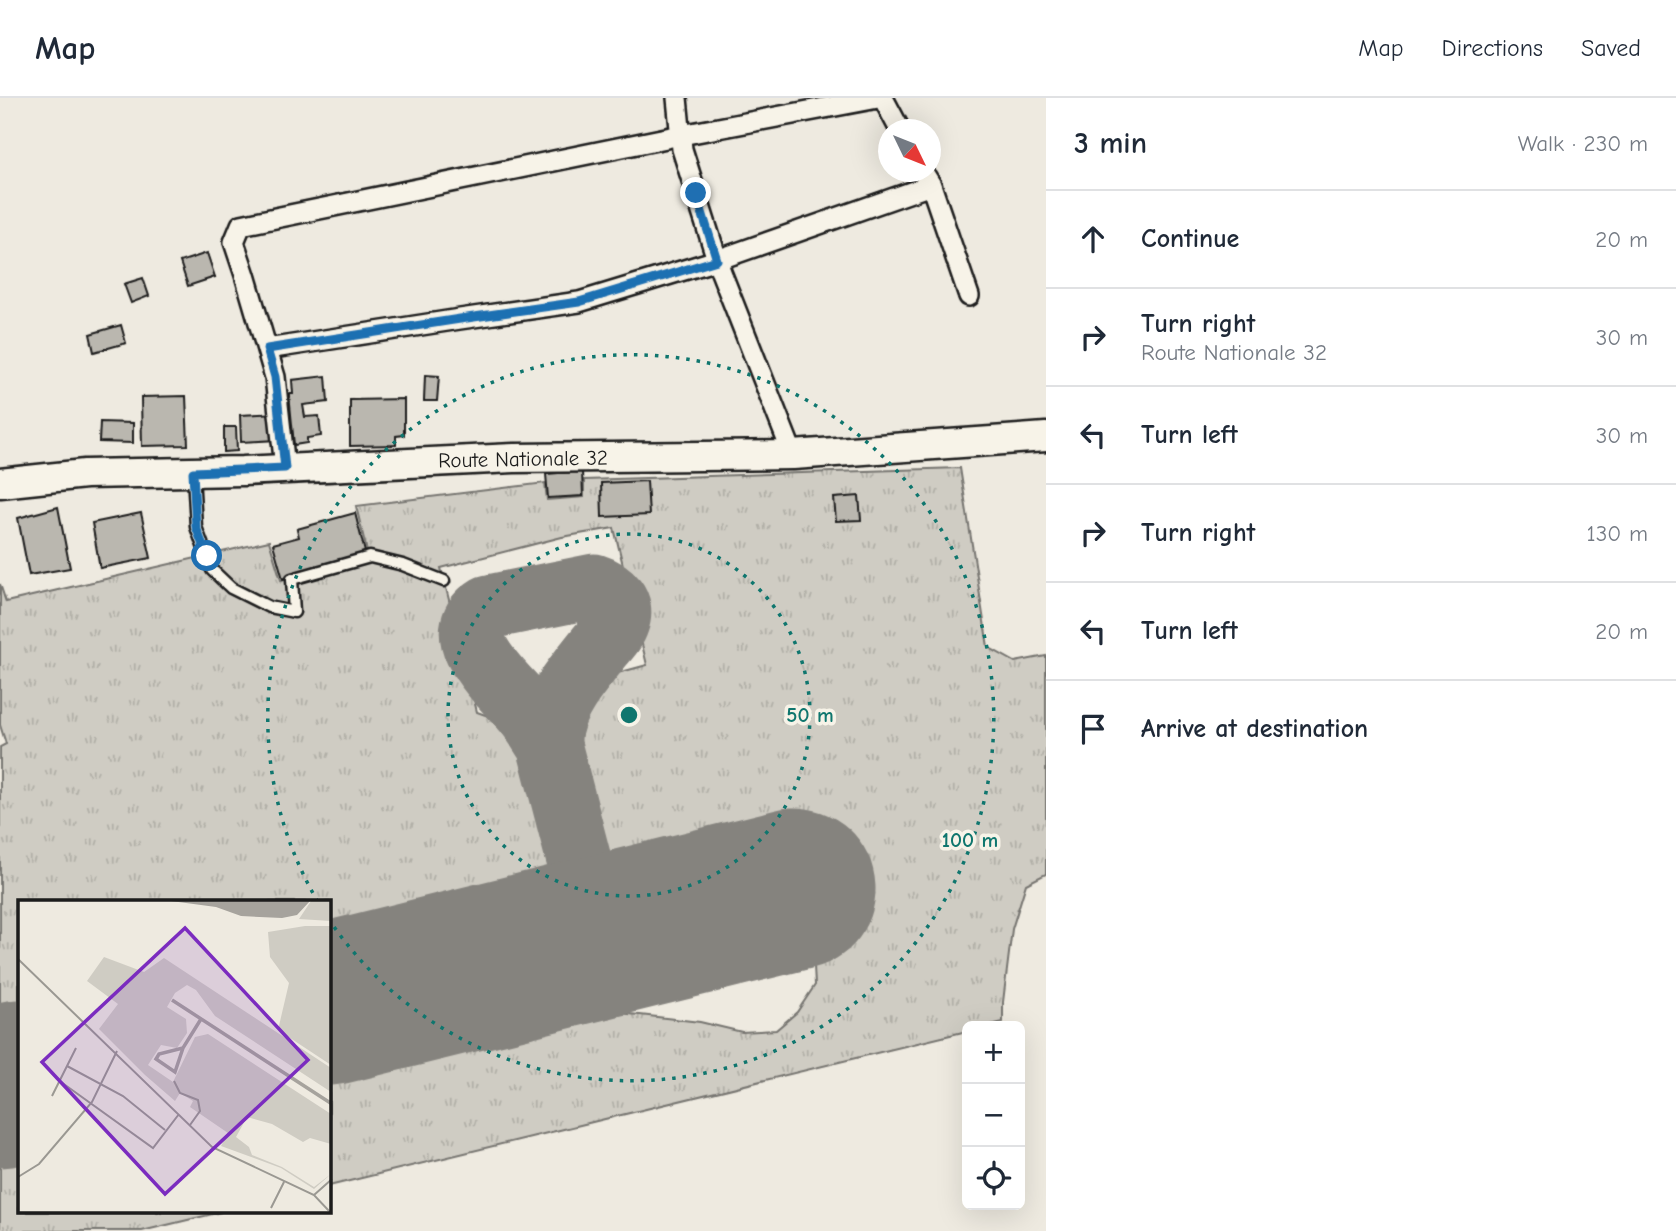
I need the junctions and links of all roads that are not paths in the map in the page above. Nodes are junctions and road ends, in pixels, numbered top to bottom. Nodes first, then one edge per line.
1 (677, 98) edge
2 (881, 98) edge
3 (893, 119) edge
4 (681, 135) junction
5 (917, 182) edge
6 (928, 182) edge
7 (717, 260) junction
8 (969, 296) dead end
9 (267, 349) junction
10 (1046, 438) edge
11 (793, 455) junction
12 (285, 468) junction
13 (193, 472) junction
14 (0, 483) edge
15 (444, 581) dead end

1 - 4 street
2 - 3 street
2 - 4 street
4 - 7 street
4 - 9 street
5 - 7 street
6 - 8 street
7 - 9 street
7 - 11 street
9 - 12 street
10 - 11 street, Route Nationale 32
11 - 12 street, Route Nationale 32
12 - 13 street, Route Nationale 32
13 - 14 street, Route Nationale 32
13 - 15 lane

